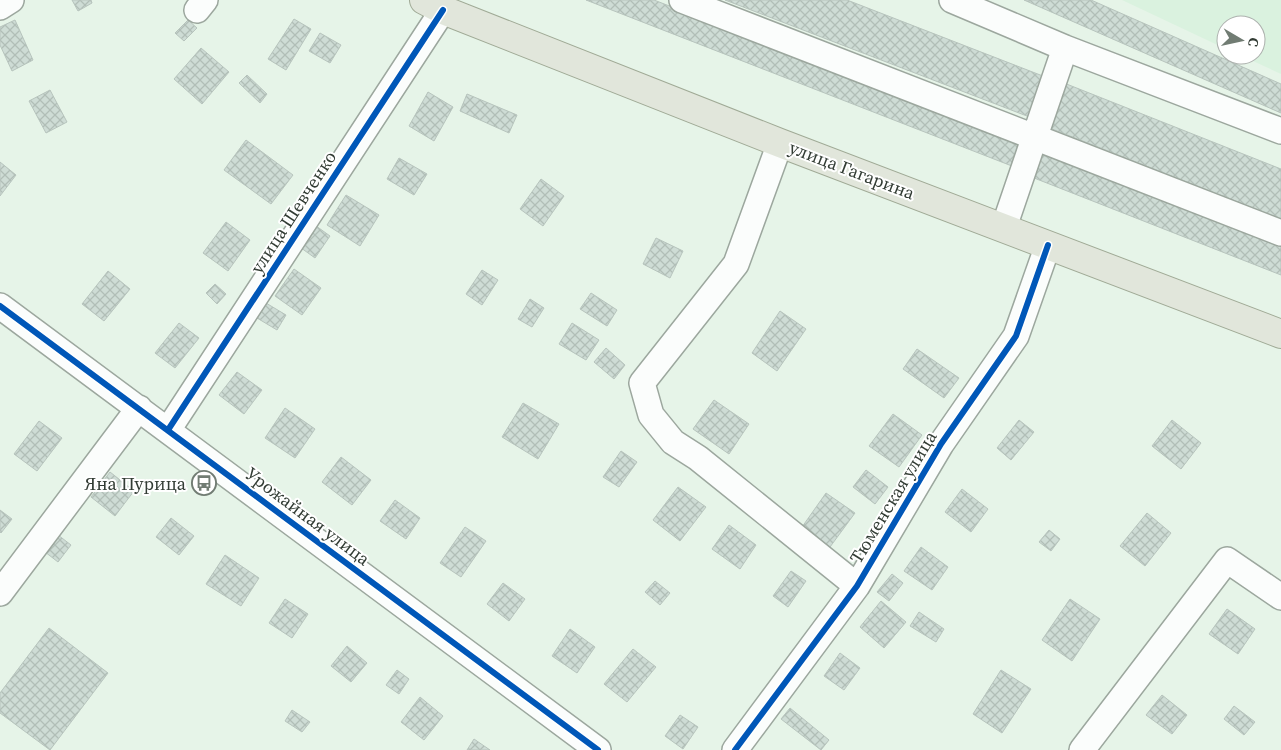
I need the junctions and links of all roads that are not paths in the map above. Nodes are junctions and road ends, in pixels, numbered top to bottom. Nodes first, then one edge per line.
1 (11, 0) edge
2 (682, 0) edge
3 (952, 0) edge
4 (434, 5) edge
5 (0, 6) edge
6 (1065, 48) junction
7 (1281, 131) edge
8 (1034, 136) junction
9 (780, 143) junction
10 (1004, 227) junction
11 (1281, 233) edge
12 (1048, 245) junction
13 (0, 306) edge
14 (1281, 334) edge
15 (139, 408) junction
16 (168, 430) junction
17 (857, 586) junction
18 (0, 593) edge
19 (1281, 597) edge
20 (598, 750) edge
21 (734, 750) edge
22 (1082, 750) edge

1 - 5 street
2 - 8 street
3 - 6 street
4 - 9 main road, улица Гагарина
4 - 16 street, улица Шевченко
6 - 7 street
6 - 8 street
8 - 10 street
8 - 11 street
9 - 10 main road, улица Гагарина
9 - 17 street
10 - 12 main road, улица Гагарина
12 - 14 main road, улица Гагарина
12 - 17 street, Тюменская улица
13 - 15 street, Урожайная улица
15 - 16 street, Урожайная улица
15 - 18 street
16 - 20 street, Урожайная улица
17 - 21 street, Тюменская улица
19 - 22 street

